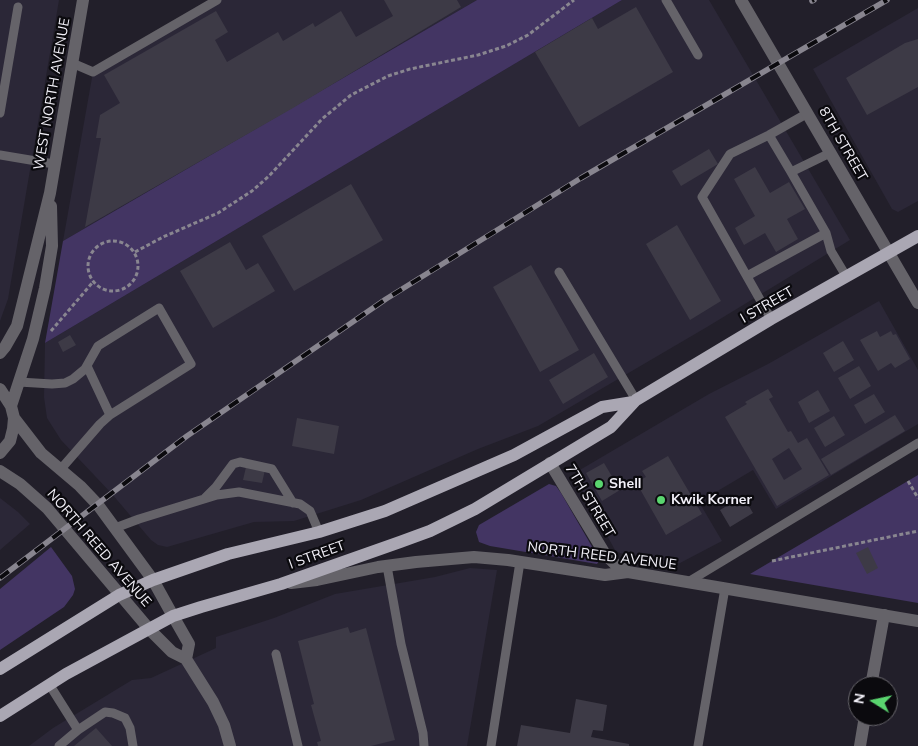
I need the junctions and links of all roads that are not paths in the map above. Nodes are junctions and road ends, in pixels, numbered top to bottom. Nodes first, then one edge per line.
1 (83, 0) edge
2 (217, 0) edge
3 (666, 0) edge
4 (741, 0) edge
5 (18, 7) dead end
6 (698, 54) dead end
7 (72, 63) junction
8 (0, 113) edge
9 (808, 113) junction
10 (769, 135) junction
11 (830, 153) junction
12 (0, 155) edge
13 (54, 164) junction
14 (791, 172) junction
15 (50, 193) junction
16 (826, 233) junction
17 (918, 236) edge
18 (888, 253) junction
19 (559, 272) dead end
20 (747, 276) junction
21 (846, 276) junction
22 (918, 303) edge
23 (771, 319) junction
24 (0, 353) edge
25 (87, 366) junction
26 (18, 382) junction
27 (0, 388) edge
28 (634, 402) junction
29 (12, 412) junction
30 (110, 415) junction
31 (918, 443) edge
32 (0, 454) edge
33 (550, 463) junction
34 (60, 470) junction
35 (0, 471) edge
36 (203, 500) junction
37 (293, 503) junction
38 (115, 528) junction
39 (319, 532) junction
40 (520, 562) junction
41 (387, 566) junction
42 (628, 572) junction
43 (153, 580) junction
44 (688, 582) junction
45 (281, 584) junction
46 (725, 588) junction
47 (119, 595) junction
48 (884, 615) junction
49 (173, 616) junction
50 (918, 621) edge
51 (149, 629) junction
52 (276, 654) dead end
53 (186, 659) junction
54 (0, 669) edge
55 (873, 676) edge
56 (49, 684) junction
57 (0, 716) edge
58 (863, 726) edge
59 (78, 730) junction
60 (59, 746) edge
61 (133, 746) edge
62 (230, 746) edge
63 (298, 746) edge
64 (424, 746) edge
65 (491, 746) edge
66 (698, 746) edge
67 (860, 746) edge

1 - 7 street, WEST NORTH AVENUE
2 - 7 lane
3 - 6 lane
4 - 9 street, 8TH STREET
5 - 8 lane
7 - 13 street, WEST NORTH AVENUE
9 - 10 lane
9 - 11 street, 8TH STREET
10 - 14 lane
10 - 20 lane
11 - 14 lane
11 - 18 street, 8TH STREET
12 - 13 lane
13 - 15 street, WEST NORTH AVENUE
14 - 16 lane
15 - 24 street, WEST NORTH AVENUE
15 - 26 street, WEST NORTH AVENUE
16 - 20 lane
16 - 21 lane
17 - 18 main road, I STREET
18 - 21 main road, I STREET
18 - 22 street, 8TH STREET
19 - 28 lane
20 - 23 lane
21 - 23 main road, I STREET
23 - 28 main road, I STREET
25 - 26 lane
25 - 30 lane
25 - 30 lane
26 - 29 street, WEST NORTH AVENUE
27 - 29 street, NORTH REED AVENUE
28 - 33 main road, I STREET
28 - 39 main road, I STREET
29 - 32 street, WEST NORTH AVENUE
29 - 34 street, NORTH REED AVENUE
30 - 34 lane
31 - 44 lane
33 - 42 street, 7TH STREET
33 - 45 main road, I STREET
34 - 38 street, NORTH REED AVENUE
35 - 47 street, NORTH REED AVENUE
36 - 37 lane
36 - 37 lane
36 - 38 lane
37 - 39 lane
38 - 43 street, NORTH REED AVENUE
39 - 43 main road, I STREET
40 - 41 street, NORTH REED AVENUE
40 - 42 street, NORTH REED AVENUE
40 - 65 lane
41 - 45 street, NORTH REED AVENUE
41 - 64 lane
42 - 44 street, NORTH REED AVENUE
43 - 47 main road, I STREET
43 - 49 street, NORTH REED AVENUE
44 - 46 street, NORTH REED AVENUE
45 - 49 main road, I STREET
46 - 48 street, NORTH REED AVENUE
46 - 66 lane
47 - 51 street, NORTH REED AVENUE
47 - 54 main road, I STREET
48 - 50 street, NORTH REED AVENUE
48 - 55 street
49 - 51 main road, I STREET
49 - 53 street, NORTH REED AVENUE
51 - 53 street, NORTH REED AVENUE
51 - 56 main road, I STREET
52 - 63 lane
53 - 62 street
56 - 57 main road, I STREET
56 - 59 lane
58 - 67 street
59 - 60 lane
59 - 61 lane

